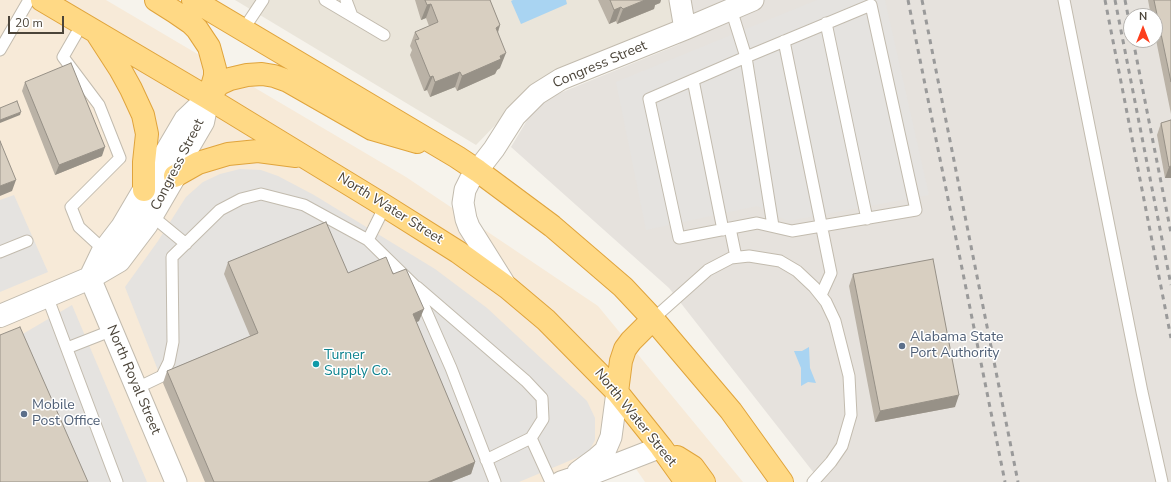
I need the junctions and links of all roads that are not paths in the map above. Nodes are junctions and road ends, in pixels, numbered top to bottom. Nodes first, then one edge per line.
1 (29, 0) edge
2 (42, 0) edge
3 (156, 0) edge
4 (194, 0) edge
5 (263, 0) edge
6 (324, 0) edge
7 (346, 0) edge
8 (680, 0) edge
9 (753, 0) edge
10 (1064, 0) edge
11 (731, 9) junction
12 (352, 16) junction
13 (826, 23) junction
14 (89, 27) junction
15 (685, 29) junction
16 (243, 30) junction
17 (384, 34) dead end
18 (784, 41) junction
19 (0, 50) edge
20 (746, 57) junction
21 (693, 80) junction
22 (208, 98) junction
23 (445, 150) junction
24 (303, 156) junction
25 (478, 171) junction
26 (175, 176) junction
27 (144, 190) junction
28 (386, 206) junction
29 (152, 216) junction
30 (867, 218) junction
31 (773, 226) junction
32 (821, 226) junction
33 (727, 229) junction
34 (368, 240) junction
35 (27, 241) dead end
36 (186, 244) junction
37 (104, 250) junction
38 (0, 252) edge
39 (736, 258) junction
40 (90, 278) junction
41 (415, 286) junction
42 (508, 288) junction
43 (821, 295) junction
44 (47, 296) junction
45 (0, 316) edge
46 (653, 319) junction
47 (113, 330) junction
48 (67, 348) junction
49 (137, 388) junction
50 (617, 392) junction
51 (531, 438) junction
52 (661, 447) junction
53 (486, 460) junction
54 (566, 481) edge
55 (117, 482) edge
56 (176, 482) edge
57 (494, 482) edge
58 (686, 482) edge
59 (704, 482) edge
60 (782, 482) edge
61 (813, 482) edge
62 (1162, 482) edge

1 - 19 lane
2 - 14 highway, North Water Street
3 - 22 highway
4 - 16 highway
5 - 16 lane
6 - 12 lane
7 - 12 lane
8 - 15 street
9 - 11 street, Congress Street
10 - 62 lane
11 - 15 street, Congress Street
11 - 20 lane
12 - 17 lane
13 - 18 lane
13 - 30 lane
13 - 30 lane
14 - 22 highway, North Water Street
14 - 27 highway
14 - 37 lane
15 - 25 street, Congress Street
16 - 23 highway
18 - 20 lane
18 - 32 lane
20 - 21 lane
20 - 31 lane
21 - 33 lane
21 - 33 lane
22 - 23 highway
22 - 24 highway, North Water Street
22 - 26 street, Congress Street
22 - 27 street, Congress Street
23 - 25 highway
24 - 26 highway
24 - 28 highway, North Water Street
25 - 42 street, Congress Street
25 - 46 highway
26 - 29 street, Congress Street
27 - 37 street, Congress Street
28 - 34 lane
28 - 42 highway, North Water Street
29 - 36 lane
29 - 40 street, Congress Street
30 - 32 lane
31 - 32 lane
31 - 33 lane
32 - 43 lane
33 - 39 lane
34 - 36 lane
34 - 41 lane
35 - 38 lane
36 - 49 lane
37 - 40 street, Congress Street
39 - 43 lane
39 - 46 lane
40 - 44 street, Congress Street
40 - 47 street, North Royal Street
41 - 51 lane
41 - 53 lane
42 - 50 highway, North Water Street
43 - 61 lane
44 - 45 street, Congress Street
44 - 48 lane
46 - 50 highway
46 - 60 highway
47 - 48 lane
47 - 49 street, North Royal Street
48 - 55 lane
49 - 56 street, North Royal Street
50 - 52 highway, North Water Street
50 - 54 street
51 - 53 lane
51 - 54 lane
52 - 54 street
52 - 58 highway, North Water Street
52 - 59 highway
53 - 57 lane

